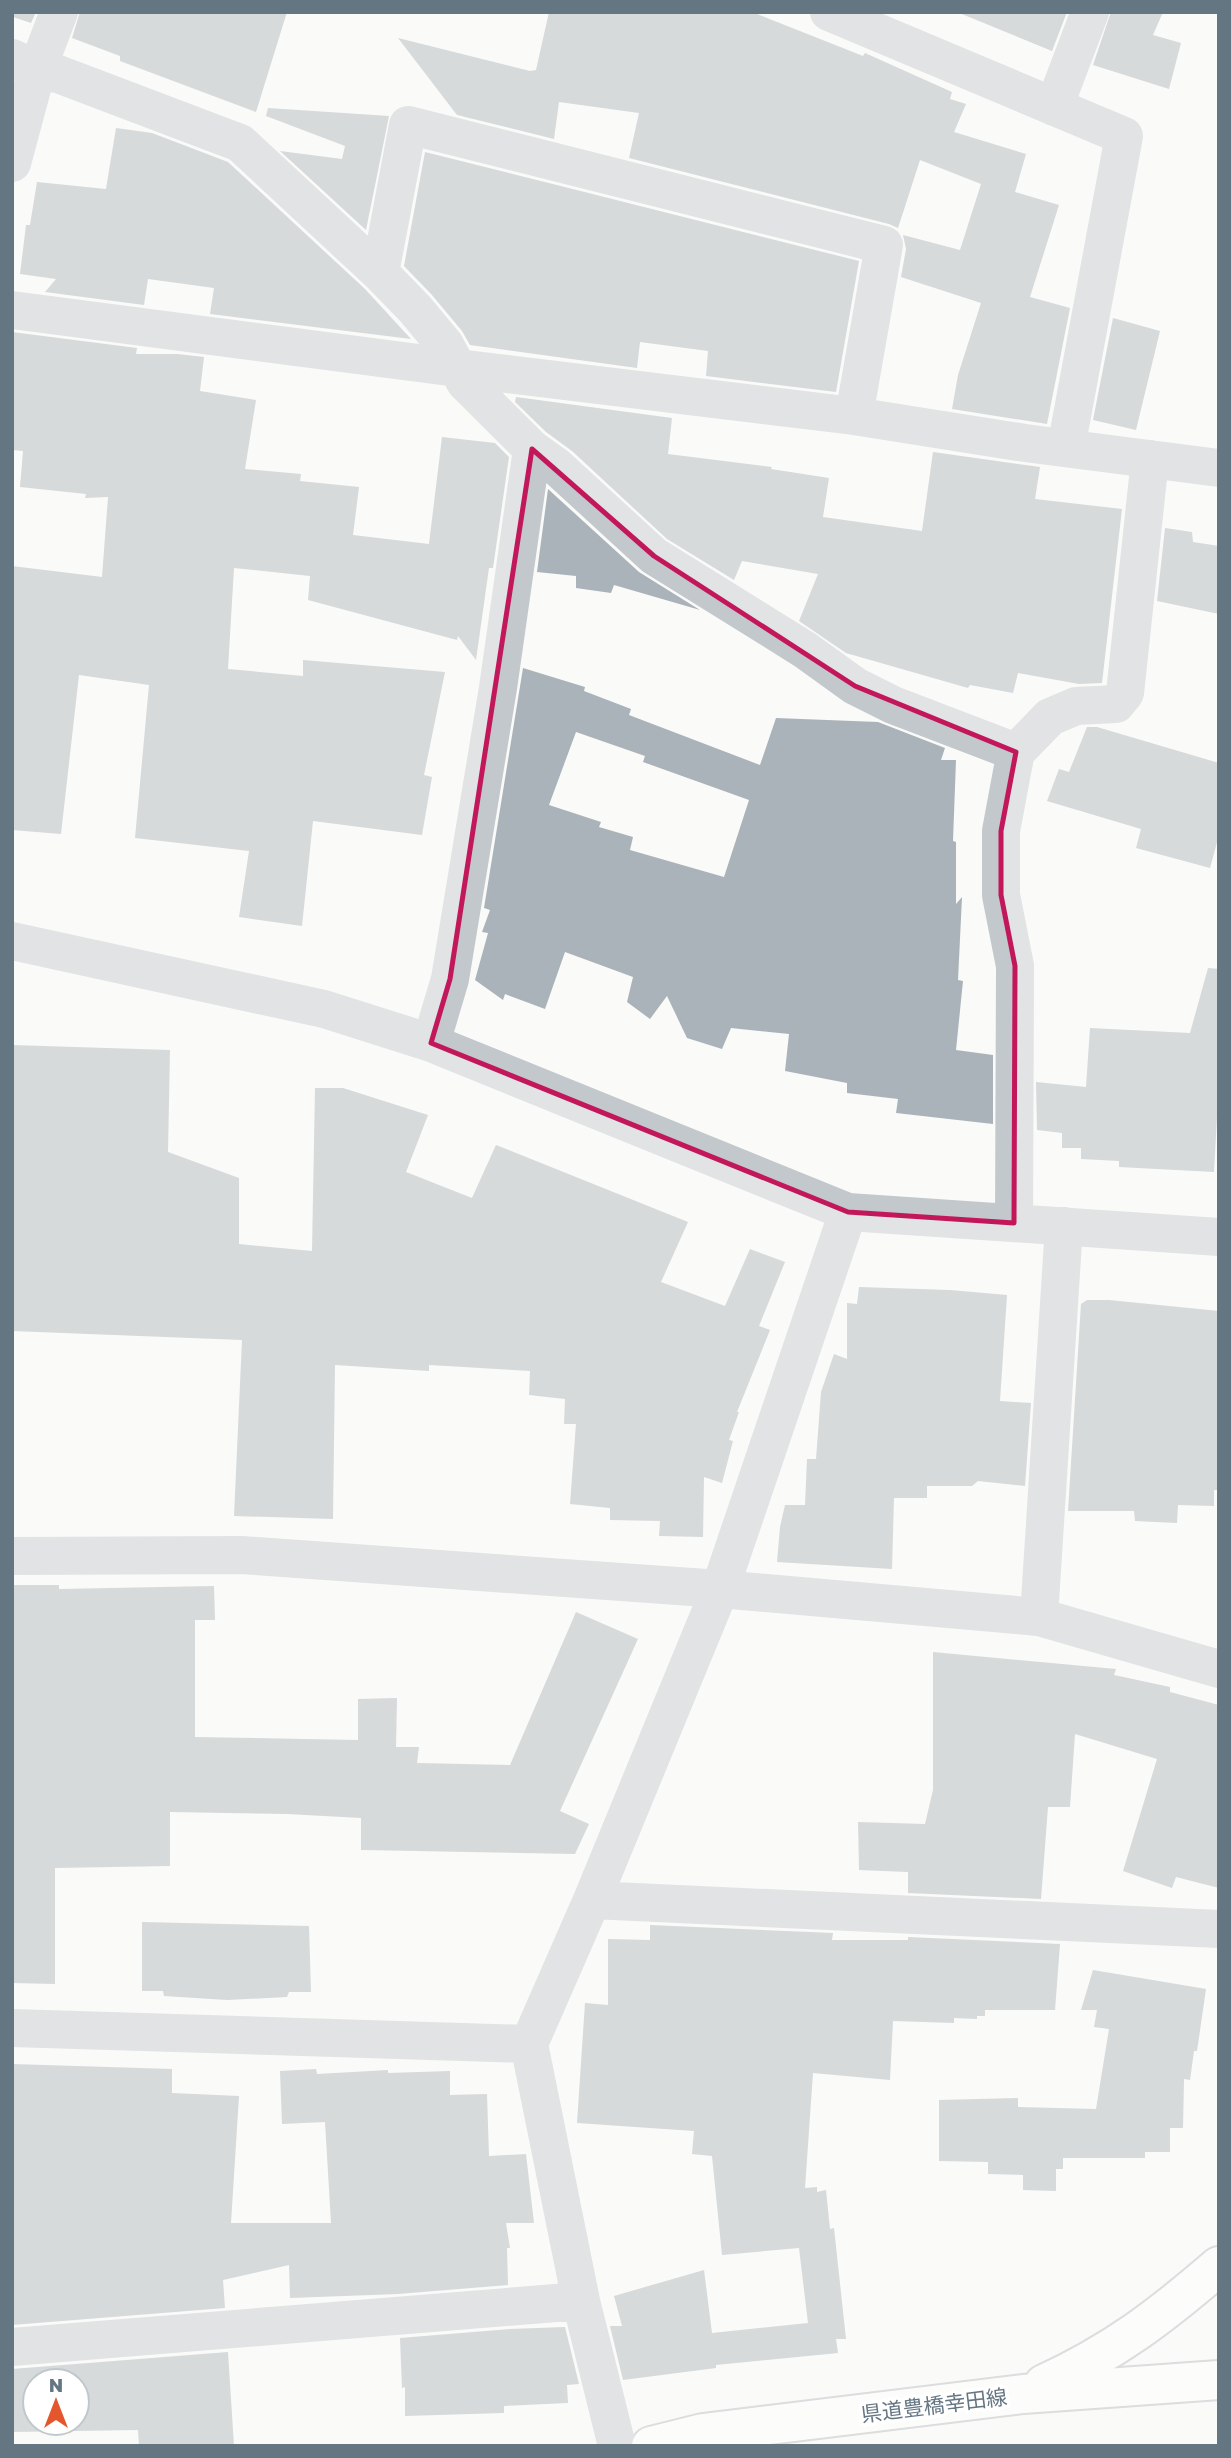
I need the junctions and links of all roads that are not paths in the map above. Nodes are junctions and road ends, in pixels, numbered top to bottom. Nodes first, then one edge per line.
1 (59, 12) edge
2 (829, 12) edge
3 (1090, 12) edge
4 (25, 64) edge
5 (1054, 107) junction
6 (12, 163) edge
7 (380, 273) junction
8 (12, 310) edge
9 (457, 368) junction
10 (853, 416) junction
11 (1066, 448) junction
12 (532, 449) junction
13 (1150, 459) junction
14 (1219, 468) edge
15 (1016, 752) junction
16 (12, 941) edge
17 (431, 1043) junction
18 (848, 1212) junction
19 (1014, 1223) junction
20 (1064, 1226) junction
21 (1219, 1237) edge
22 (12, 1556) edge
23 (720, 1589) junction
24 (1039, 1617) junction
25 (1219, 1669) edge
26 (592, 1900) junction
27 (1219, 1929) edge
28 (12, 2028) edge
29 (528, 2044) junction
30 (1219, 2266) edge
31 (582, 2301) junction
32 (12, 2347) edge
33 (1219, 2380) edge
34 (1023, 2394) junction
35 (617, 2446) edge
36 (651, 2446) edge

1 - 4 street
2 - 5 street
3 - 5 street
4 - 6 street
4 - 7 street
5 - 11 street
7 - 9 street
7 - 10 street
8 - 9 street
9 - 10 street
9 - 12 street
10 - 11 street
11 - 13 street
12 - 15 street
12 - 17 street
13 - 14 street
13 - 15 street
15 - 19 street
16 - 17 street
17 - 18 street
18 - 19 street
18 - 23 street
19 - 20 street
20 - 21 street
20 - 24 street
22 - 23 street
23 - 24 street
23 - 26 street
24 - 25 street
26 - 27 street
26 - 29 street
28 - 29 street
29 - 31 street
30 - 34 main road
31 - 32 street
31 - 35 street
33 - 34 main road, 県道豊橋幸田線
34 - 36 main road, 県道豊橋幸田線

